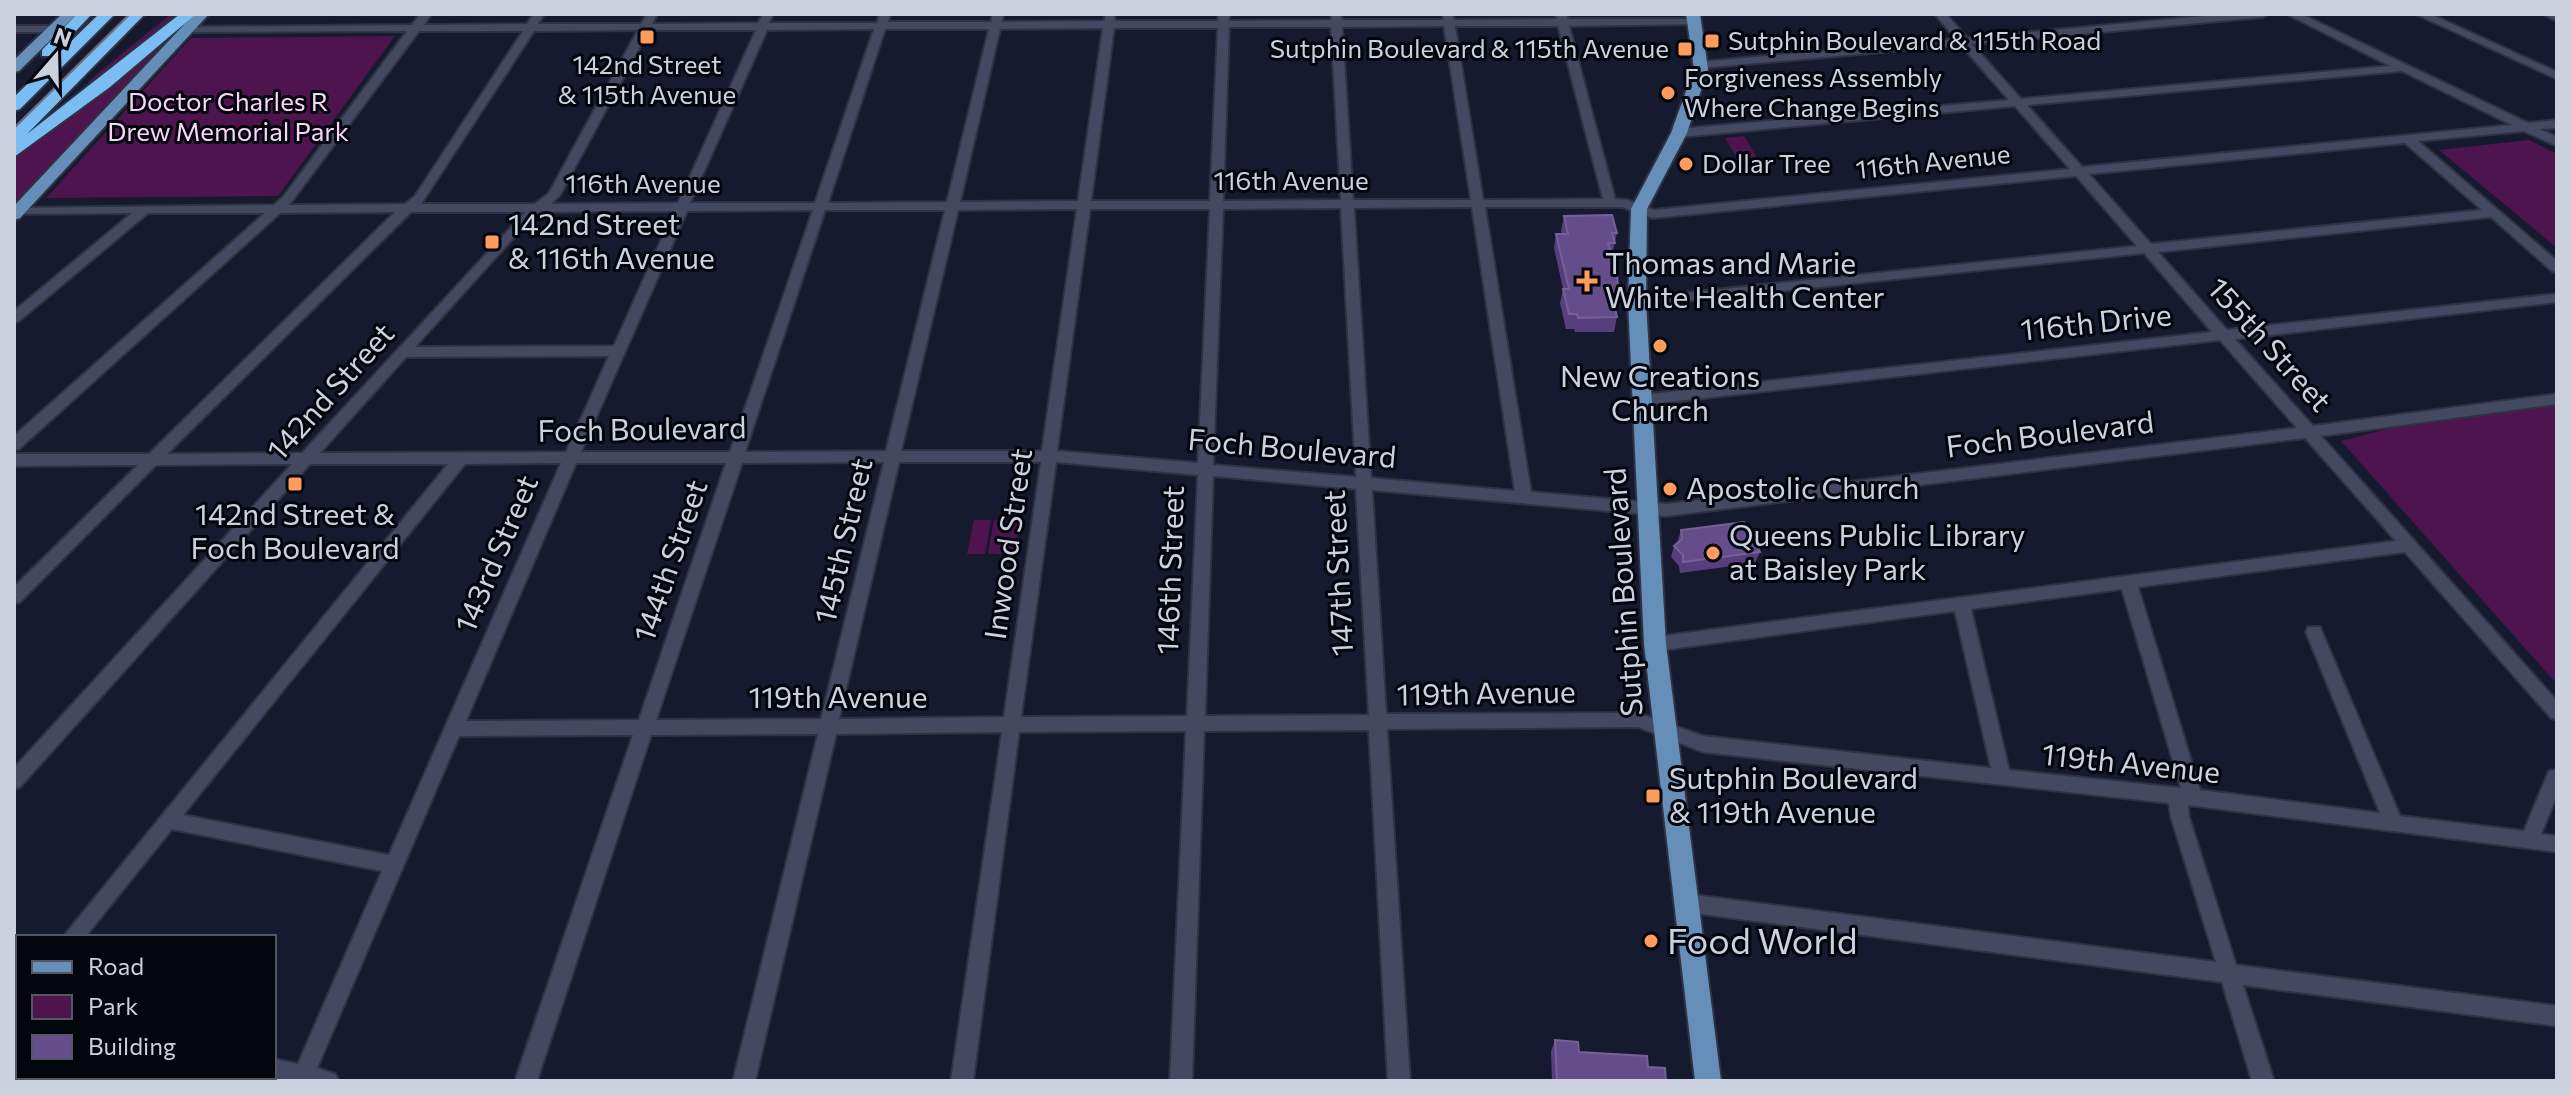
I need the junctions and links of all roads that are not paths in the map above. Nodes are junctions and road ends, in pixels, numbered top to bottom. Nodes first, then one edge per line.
1 (70, 14) edge
2 (85, 14) edge
3 (108, 14) edge
4 (138, 14) edge
5 (202, 14) edge
6 (314, 14) edge
7 (426, 14) edge
8 (1940, 14) edge
9 (2263, 14) edge
10 (2292, 14) edge
11 (2421, 14) edge
12 (2548, 14) edge
13 (1562, 18) edge
14 (1694, 18) edge
15 (2557, 18) edge
16 (1110, 19) edge
17 (1223, 19) edge
18 (1336, 19) edge
19 (1449, 19) edge
20 (535, 20) edge
21 (648, 20) edge
22 (766, 20) edge
23 (883, 20) edge
24 (997, 20) edge
25 (189, 21) edge
26 (302, 28) junction
27 (416, 28) junction
28 (14, 29) edge
29 (55, 29) junction
30 (1964, 42) junction
31 (1701, 65) junction
32 (14, 68) edge
33 (2402, 68) junction
34 (2557, 76) edge
35 (14, 88) edge
36 (2019, 104) junction
37 (14, 106) edge
38 (2557, 124) edge
39 (2526, 127) junction
40 (1679, 133) junction
41 (14, 138) edge
42 (2408, 139) junction
43 (2557, 142) edge
44 (14, 152) edge
45 (2079, 172) junction
46 (1610, 203) junction
47 (1479, 204) junction
48 (1216, 205) junction
49 (1347, 205) junction
50 (952, 206) junction
51 (1084, 206) junction
52 (822, 207) junction
53 (683, 208) junction
54 (145, 209) junction
55 (276, 209) junction
56 (408, 209) junction
57 (538, 209) junction
58 (1639, 209) junction
59 (16, 212) edge
60 (2493, 213) junction
61 (2147, 249) junction
62 (2557, 268) edge
63 (2557, 298) edge
64 (1637, 302) junction
65 (14, 318) edge
66 (2223, 335) junction
67 (619, 351) junction
68 (403, 352) junction
69 (2557, 399) edge
70 (1642, 400) junction
71 (2311, 432) junction
72 (14, 445) edge
73 (893, 456) junction
74 (1050, 456) junction
75 (735, 457) junction
76 (571, 458) junction
77 (306, 459) junction
78 (460, 459) junction
79 (14, 460) edge
80 (151, 460) junction
81 (1205, 469) junction
82 (1363, 483) junction
83 (1524, 498) junction
84 (1646, 507) junction
85 (2411, 545) junction
86 (2128, 582) junction
87 (14, 597) edge
88 (1962, 604) junction
89 (2314, 632) dead end
90 (1655, 644) junction
91 (2557, 713) edge
92 (1378, 723) junction
93 (1194, 724) junction
94 (1012, 725) junction
95 (828, 726) junction
96 (644, 728) junction
97 (454, 729) junction
98 (1664, 729) junction
99 (2556, 777) edge
100 (2002, 778) junction
101 (14, 781) edge
102 (2185, 798) junction
103 (168, 820) junction
104 (2394, 824) junction
105 (2529, 841) junction
106 (2557, 844) edge
107 (394, 865) junction
108 (1686, 903) junction
109 (75, 935) edge
110 (2230, 973) junction
111 (2557, 1016) edge
112 (276, 1070) edge
113 (300, 1079) edge
114 (328, 1081) edge
115 (526, 1081) edge
116 (744, 1081) edge
117 (962, 1081) edge
118 (1181, 1081) edge
119 (1399, 1081) edge
120 (1708, 1081) edge
121 (2263, 1081) edge

1 - 29 main road
2 - 35 highway
3 - 37 highway
4 - 41 highway
5 - 25 main road
6 - 26 street
7 - 27 street
8 - 30 street, 155th Street
9 - 30 street
10 - 33 street
11 - 34 street
12 - 15 street
13 - 14 street
13 - 19 street
13 - 46 street
14 - 31 main road, Sutphin Boulevard
16 - 17 street
16 - 24 street
16 - 51 street, Inwood Street
17 - 18 street
17 - 48 street, 146th Street
18 - 19 street
18 - 49 street, 147th Street
19 - 47 street
20 - 21 street
20 - 27 street
20 - 56 street
21 - 22 street
21 - 57 street, 142nd Street
22 - 23 street
22 - 53 street, 143rd Street
23 - 24 street
23 - 52 street, 144th Street
24 - 50 street, 145th Street
25 - 26 street
25 - 44 highway
25 - 59 main road
26 - 27 street
27 - 55 street
28 - 29 street
29 - 32 main road
30 - 31 street
30 - 36 street, 155th Street
31 - 40 main road, Sutphin Boulevard
33 - 36 street
33 - 39 street
36 - 40 street
36 - 45 street, 155th Street
38 - 39 street, 116th Avenue
39 - 42 street, 116th Avenue
39 - 43 street
40 - 58 main road, Sutphin Boulevard
42 - 45 street, 116th Avenue
42 - 60 street
45 - 58 street, 116th Avenue
45 - 61 street, 155th Street
46 - 47 street, 116th Avenue
46 - 58 street, 116th Avenue
47 - 49 street, 116th Avenue
47 - 83 street
48 - 49 street, 116th Avenue
48 - 51 street, 116th Avenue
48 - 81 street, 146th Street
49 - 82 street, 147th Street
50 - 51 street, 116th Avenue
50 - 52 street, 116th Avenue
50 - 73 street, 145th Street
51 - 74 street, Inwood Street
52 - 53 street, 116th Avenue
52 - 75 street, 144th Street
53 - 57 street, 116th Avenue
53 - 67 street, 143rd Street
54 - 55 street, 116th Avenue
54 - 59 street, 116th Avenue
54 - 65 street
55 - 56 street, 116th Avenue
55 - 72 street
56 - 57 street, 116th Avenue
56 - 80 street
57 - 68 street, 142nd Street
58 - 64 main road, Sutphin Boulevard
60 - 61 street
60 - 62 street
61 - 64 street
61 - 66 street, 155th Street
63 - 66 street, 116th Drive
64 - 70 main road, Sutphin Boulevard
66 - 70 street, 116th Drive
66 - 71 street, 155th Street
67 - 68 street
67 - 76 street, 143rd Street
68 - 77 street, 142nd Street
69 - 71 street, Foch Boulevard
70 - 84 main road, Sutphin Boulevard
71 - 84 street, Foch Boulevard
71 - 85 street, 155th Street
73 - 74 street, Foch Boulevard
73 - 75 street, Foch Boulevard
73 - 95 street, 145th Street
74 - 81 street, Foch Boulevard
74 - 94 street, Inwood Street
75 - 76 street, Foch Boulevard
75 - 96 street, 144th Street
76 - 78 street, Foch Boulevard
76 - 97 street, 143rd Street
77 - 78 street, Foch Boulevard
77 - 80 street, Foch Boulevard
77 - 101 street, 142nd Street
78 - 103 street
79 - 80 street, Foch Boulevard
80 - 87 street
81 - 82 street, Foch Boulevard
81 - 93 street, 146th Street
82 - 83 street, Foch Boulevard
82 - 92 street, 147th Street
83 - 84 street, Foch Boulevard
84 - 90 main road, Sutphin Boulevard
85 - 86 street
85 - 91 street, 155th Street
86 - 88 street
86 - 102 street
88 - 90 street
88 - 100 street
89 - 104 street
90 - 98 main road, Sutphin Boulevard
92 - 93 street, 119th Avenue
92 - 98 street, 119th Avenue
92 - 119 street, 147th Street
93 - 94 street, 119th Avenue
93 - 118 street, 146th Street
94 - 95 street, 119th Avenue
94 - 117 street, Inwood Street
95 - 96 street, 119th Avenue
95 - 116 street, 145th Street
96 - 97 street, 119th Avenue
96 - 115 street, 144th Street
97 - 107 street, 143rd Street
98 - 100 street, 119th Avenue
98 - 108 main road, Sutphin Boulevard
99 - 105 street
100 - 102 street, 119th Avenue
102 - 104 street, 119th Avenue
102 - 110 street
103 - 107 street
103 - 109 street
104 - 105 street, 119th Avenue
105 - 106 street, 119th Avenue
107 - 113 street, 143rd Street
108 - 110 street
108 - 120 main road, Sutphin Boulevard
110 - 111 street
110 - 121 street
112 - 113 street
113 - 114 street

